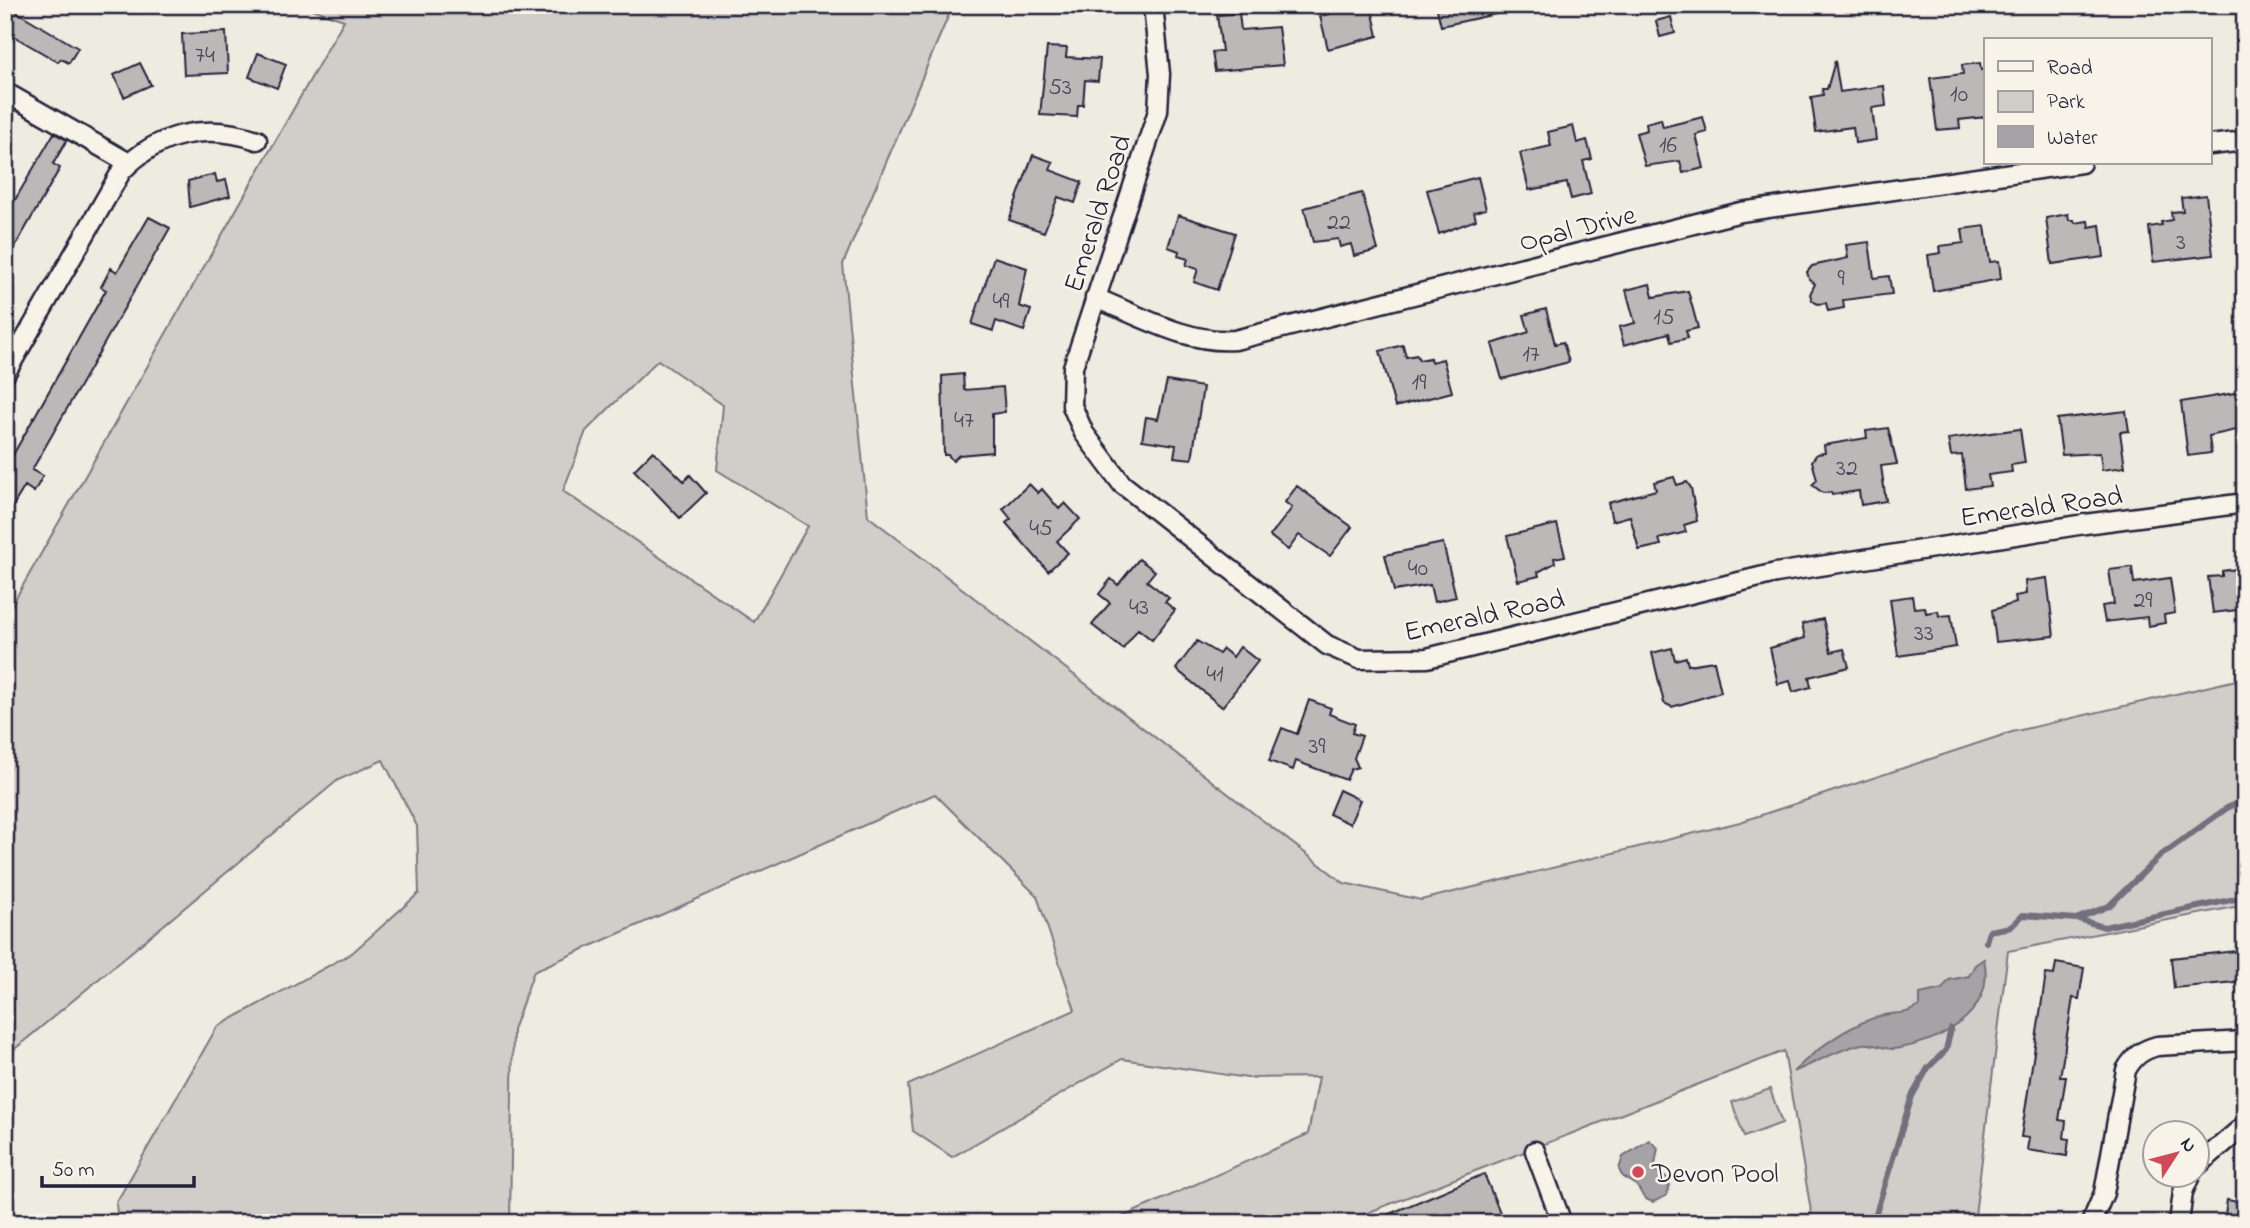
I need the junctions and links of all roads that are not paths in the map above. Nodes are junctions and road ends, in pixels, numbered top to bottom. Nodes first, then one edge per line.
1 (1153, 5) edge
2 (5, 92) edge
3 (257, 140) dead end
4 (2245, 141) edge
5 (2212, 145) edge
6 (128, 163) junction
7 (2074, 164) edge
8 (1095, 298) junction
9 (5, 374) edge
10 (2245, 503) edge
11 (2245, 1041) edge
12 (2245, 1125) edge
13 (1535, 1151) dead end
14 (2212, 1152) edge
15 (2187, 1190) edge
16 (1562, 1223) edge
17 (2091, 1223) edge
18 (2179, 1223) edge

1 - 8 street, Emerald Road
2 - 6 street
3 - 6 street
4 - 5 street
6 - 9 street
7 - 8 street, Opal Drive
8 - 10 street, Emerald Road
11 - 17 street
12 - 14 street
13 - 16 street
15 - 18 street

